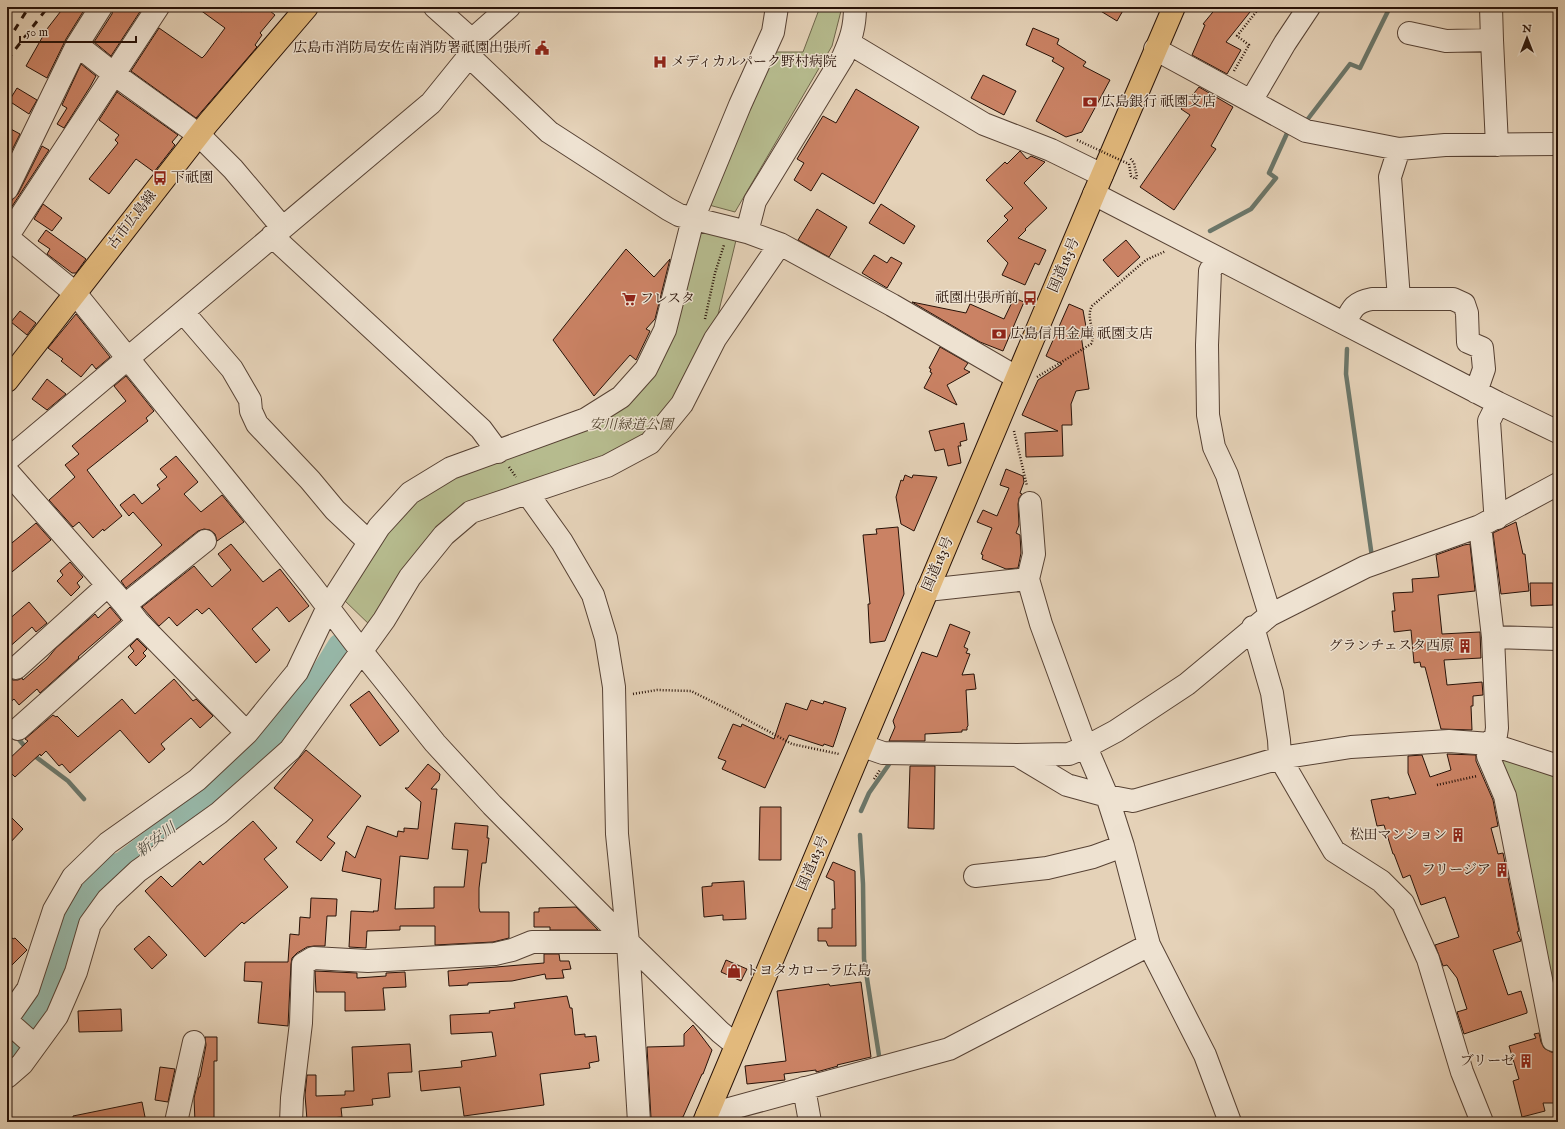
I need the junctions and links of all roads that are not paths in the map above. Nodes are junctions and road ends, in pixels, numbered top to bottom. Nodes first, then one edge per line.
1 (101, 7) edge
2 (158, 7) edge
3 (307, 7) edge
4 (435, 7) edge
5 (508, 7) edge
6 (777, 7) edge
7 (855, 7) edge
8 (1174, 7) edge
9 (1309, 7) edge
10 (1491, 7) edge
11 (1409, 33) dead end
12 (1492, 40) junction
13 (845, 43) junction
14 (77, 45) junction
15 (470, 48) junction
16 (1155, 49) junction
17 (824, 73) dead end
18 (114, 74) junction
19 (1251, 101) junction
20 (199, 135) junction
21 (1558, 144) edge
22 (1498, 145) junction
23 (1399, 149) junction
24 (1098, 184) junction
25 (7, 189) edge
26 (694, 219) junction
27 (277, 231) junction
28 (747, 232) junction
29 (7, 237) edge
30 (780, 244) junction
31 (1217, 258) junction
32 (75, 293) junction
33 (1399, 299) junction
34 (183, 312) junction
35 (1345, 323) junction
36 (128, 358) junction
37 (1026, 378) junction
38 (7, 381) edge
39 (1476, 392) junction
40 (1498, 403) junction
41 (1558, 432) edge
42 (498, 452) junction
43 (7, 460) edge
44 (7, 471) edge
45 (1558, 484) edge
46 (527, 493) junction
47 (1030, 503) road end
48 (1489, 522) junction
49 (205, 541) dead end
50 (369, 542) junction
51 (1028, 580) junction
52 (107, 586) junction
53 (927, 590) junction
54 (125, 605) junction
55 (328, 607) junction
56 (1261, 621) junction
57 (138, 622) junction
58 (1493, 637) junction
59 (1558, 639) edge
60 (362, 652) junction
61 (16, 668) dead end
62 (18, 729) dead end
63 (247, 733) junction
64 (1494, 745) junction
65 (1086, 747) junction
66 (853, 750) junction
67 (1017, 755) junction
68 (1280, 758) junction
69 (1558, 766) edge
70 (1107, 796) junction
71 (1123, 846) junction
72 (975, 876) dead end
73 (628, 942) junction
74 (1149, 945) junction
75 (8, 1021) edge
76 (1558, 1041) edge
77 (194, 1042) dead end
78 (32, 1044) junction
79 (736, 1045) junction
80 (7, 1077) edge
81 (804, 1088) junction
82 (705, 1119) edge
83 (176, 1122) edge
84 (291, 1122) edge
85 (639, 1122) edge
86 (810, 1122) edge
87 (1230, 1122) edge
88 (1482, 1122) edge

1 - 14 street
2 - 18 street
3 - 20 main road, 古市広島線
4 - 15 street
5 - 15 street
6 - 26 street
7 - 13 street
8 - 16 main road, 国道183号
9 - 19 street
10 - 12 street
11 - 12 street
12 - 22 street
13 - 17 street
13 - 24 street
13 - 28 street
14 - 18 street
14 - 25 street
15 - 26 street
15 - 27 street
16 - 19 street
16 - 24 main road, 国道183号
18 - 20 street
18 - 29 street
19 - 23 street
20 - 27 street
20 - 32 main road, 古市広島線
21 - 22 street
22 - 23 street
23 - 33 street
24 - 31 street
24 - 37 main road, 国道183号
26 - 28 street
26 - 42 street
27 - 34 street
27 - 42 street
28 - 30 street
29 - 32 street
30 - 37 street
30 - 46 street
31 - 35 street
31 - 56 street
32 - 36 street
32 - 38 main road, 古市広島線
33 - 35 street
33 - 39 street
34 - 36 street
34 - 50 street
35 - 39 street
36 - 43 street
36 - 55 street
37 - 53 main road, 国道183号
39 - 40 street
40 - 41 street
40 - 48 street
42 - 50 street
44 - 52 street
45 - 48 street
46 - 60 street
46 - 73 street
47 - 51 street
48 - 56 street
48 - 58 street
49 - 54 street
50 - 55 street
51 - 53 street
51 - 65 street
52 - 54 street
52 - 61 street
53 - 66 main road, 国道183号
54 - 57 street
55 - 60 street
55 - 63 street
56 - 65 street
56 - 68 street
57 - 62 street
57 - 63 street
58 - 59 street
58 - 64 street
60 - 73 street
60 - 78 street
63 - 75 street
64 - 68 street
64 - 69 street
64 - 76 street
65 - 67 street
65 - 70 street
66 - 67 street
66 - 79 main road, 国道183号
67 - 70 street
68 - 70 street
68 - 88 street
70 - 71 street
71 - 72 street
71 - 74 street
73 - 79 street
73 - 84 street
73 - 85 street
74 - 81 street
74 - 87 street
75 - 78 street
77 - 83 street
78 - 80 street
79 - 82 main road, 国道183号
81 - 82 street
81 - 86 street

